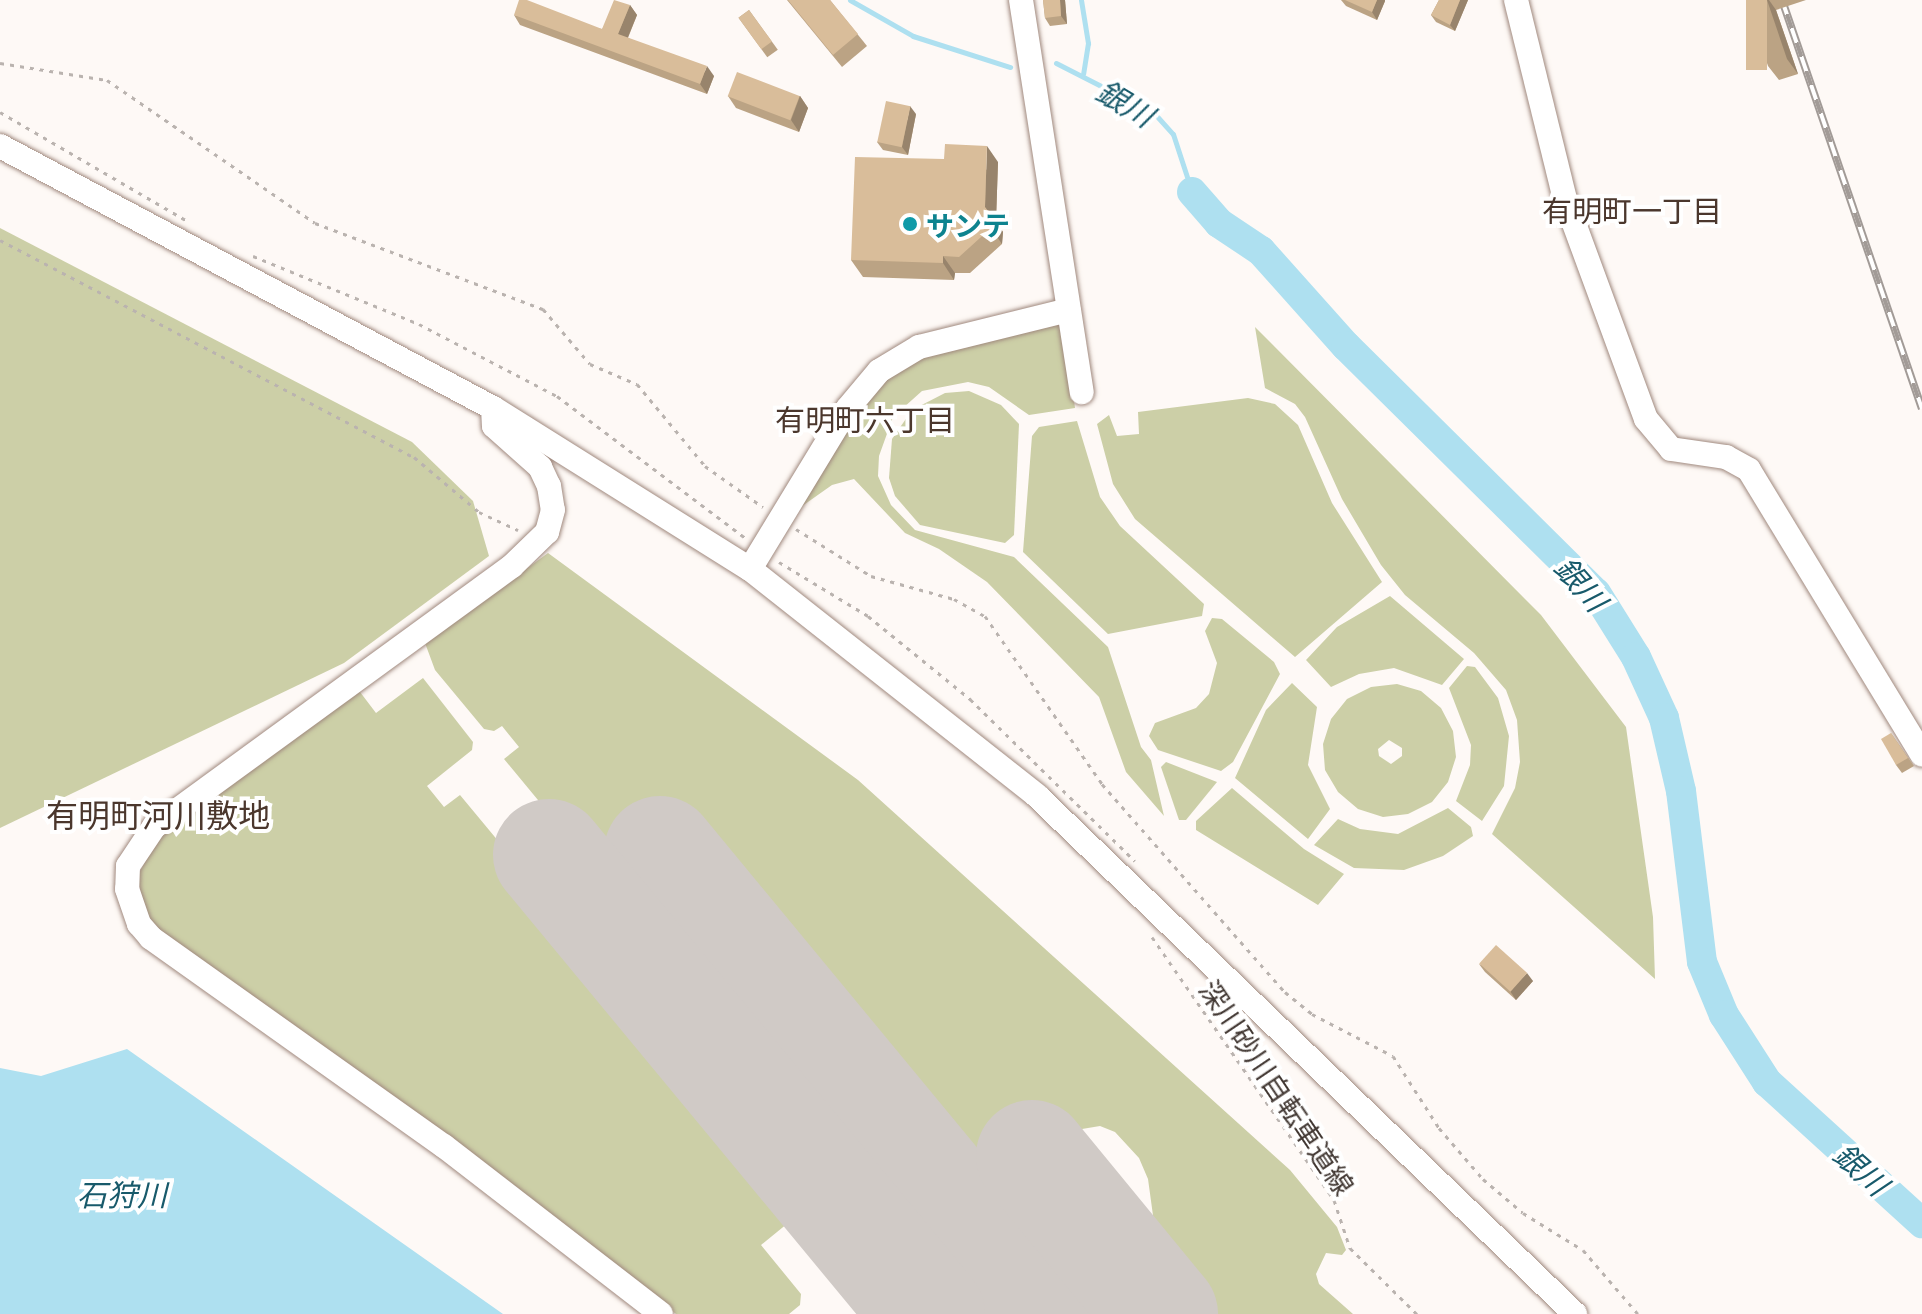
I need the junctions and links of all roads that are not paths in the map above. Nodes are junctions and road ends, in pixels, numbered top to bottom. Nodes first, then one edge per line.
1 (1021, 0) edge
2 (1516, 0) edge
3 (0, 146) edge
4 (1068, 310) junction
5 (1082, 392) dead end
6 (493, 408) junction
7 (750, 569) junction
8 (1922, 754) edge
9 (661, 1314) edge
10 (1575, 1314) edge

1 - 4 street
2 - 8 street
3 - 6 street
4 - 5 street
4 - 7 street
6 - 7 street
6 - 9 street
7 - 10 street

